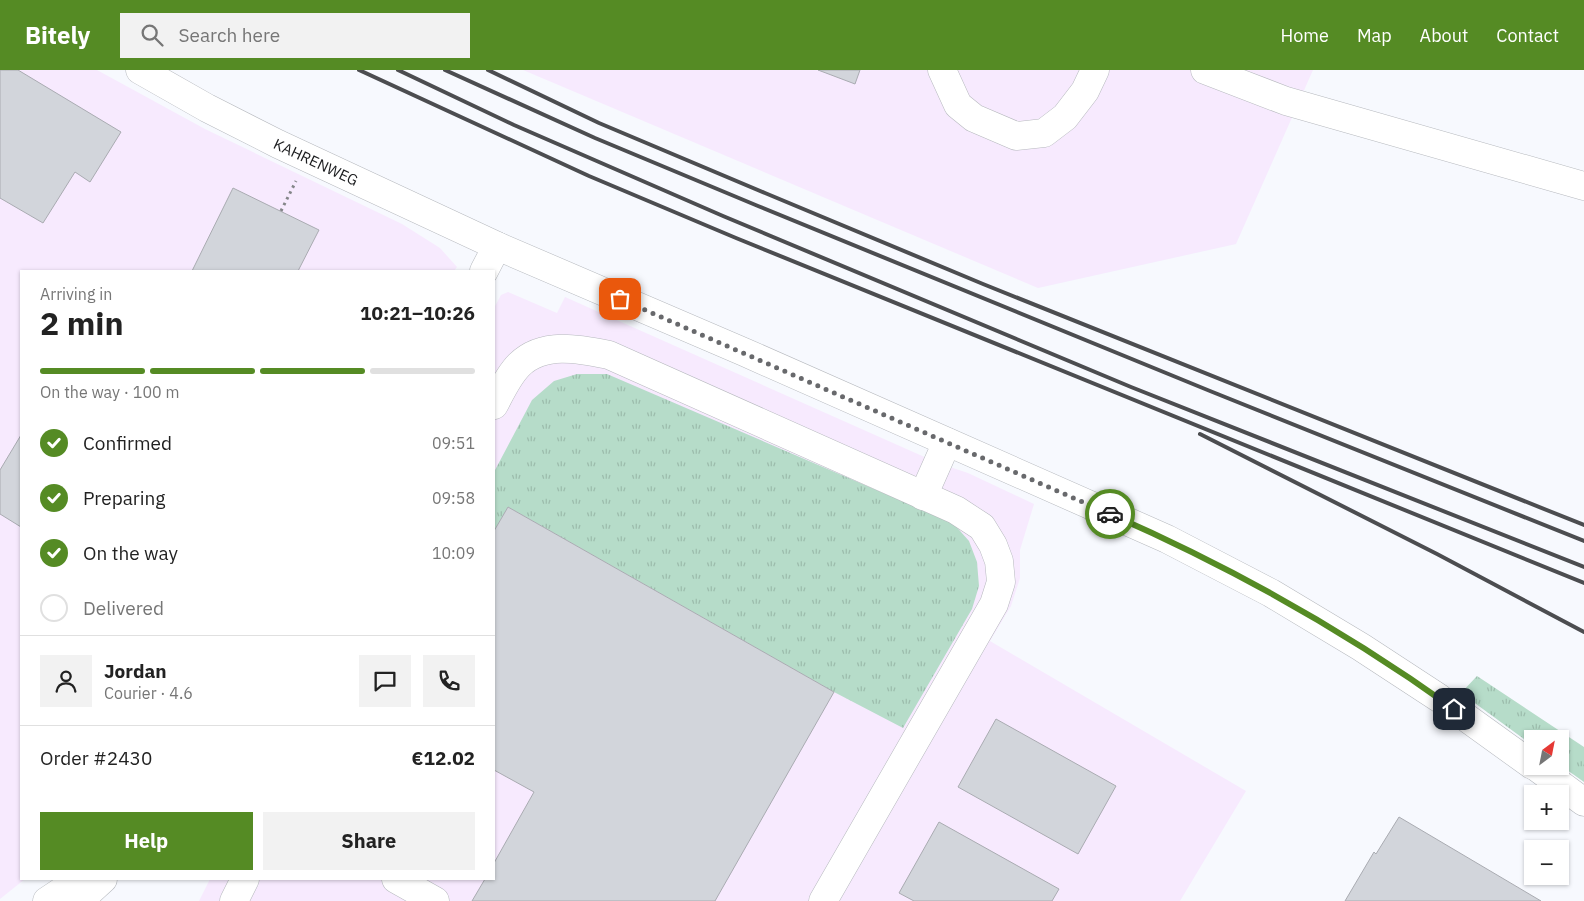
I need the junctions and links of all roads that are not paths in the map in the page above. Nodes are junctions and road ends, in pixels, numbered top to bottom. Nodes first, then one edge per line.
1 (140, 70) edge
2 (942, 70) edge
3 (1095, 70) edge
4 (1206, 70) edge
5 (1584, 186) edge
6 (497, 246) junction
7 (485, 270) edge
8 (495, 404) edge
9 (947, 442) junction
10 (923, 496) junction
11 (1524, 759) edge
12 (1546, 775) edge
13 (1584, 802) edge
14 (78, 880) edge
15 (102, 880) edge
16 (244, 880) edge
17 (398, 880) edge
18 (47, 901) edge
19 (79, 901) edge
20 (234, 901) edge
21 (435, 901) edge
22 (823, 901) edge

1 - 6 street, KAHRENWEG
2 - 3 street
4 - 5 street
6 - 7 street
6 - 9 street, KAHRENWEG
8 - 10 street
9 - 10 street
9 - 11 street, KAHRENWEG
10 - 22 street
12 - 13 street, KAHRENWEG
14 - 18 street
15 - 19 street
16 - 20 street
17 - 21 street

